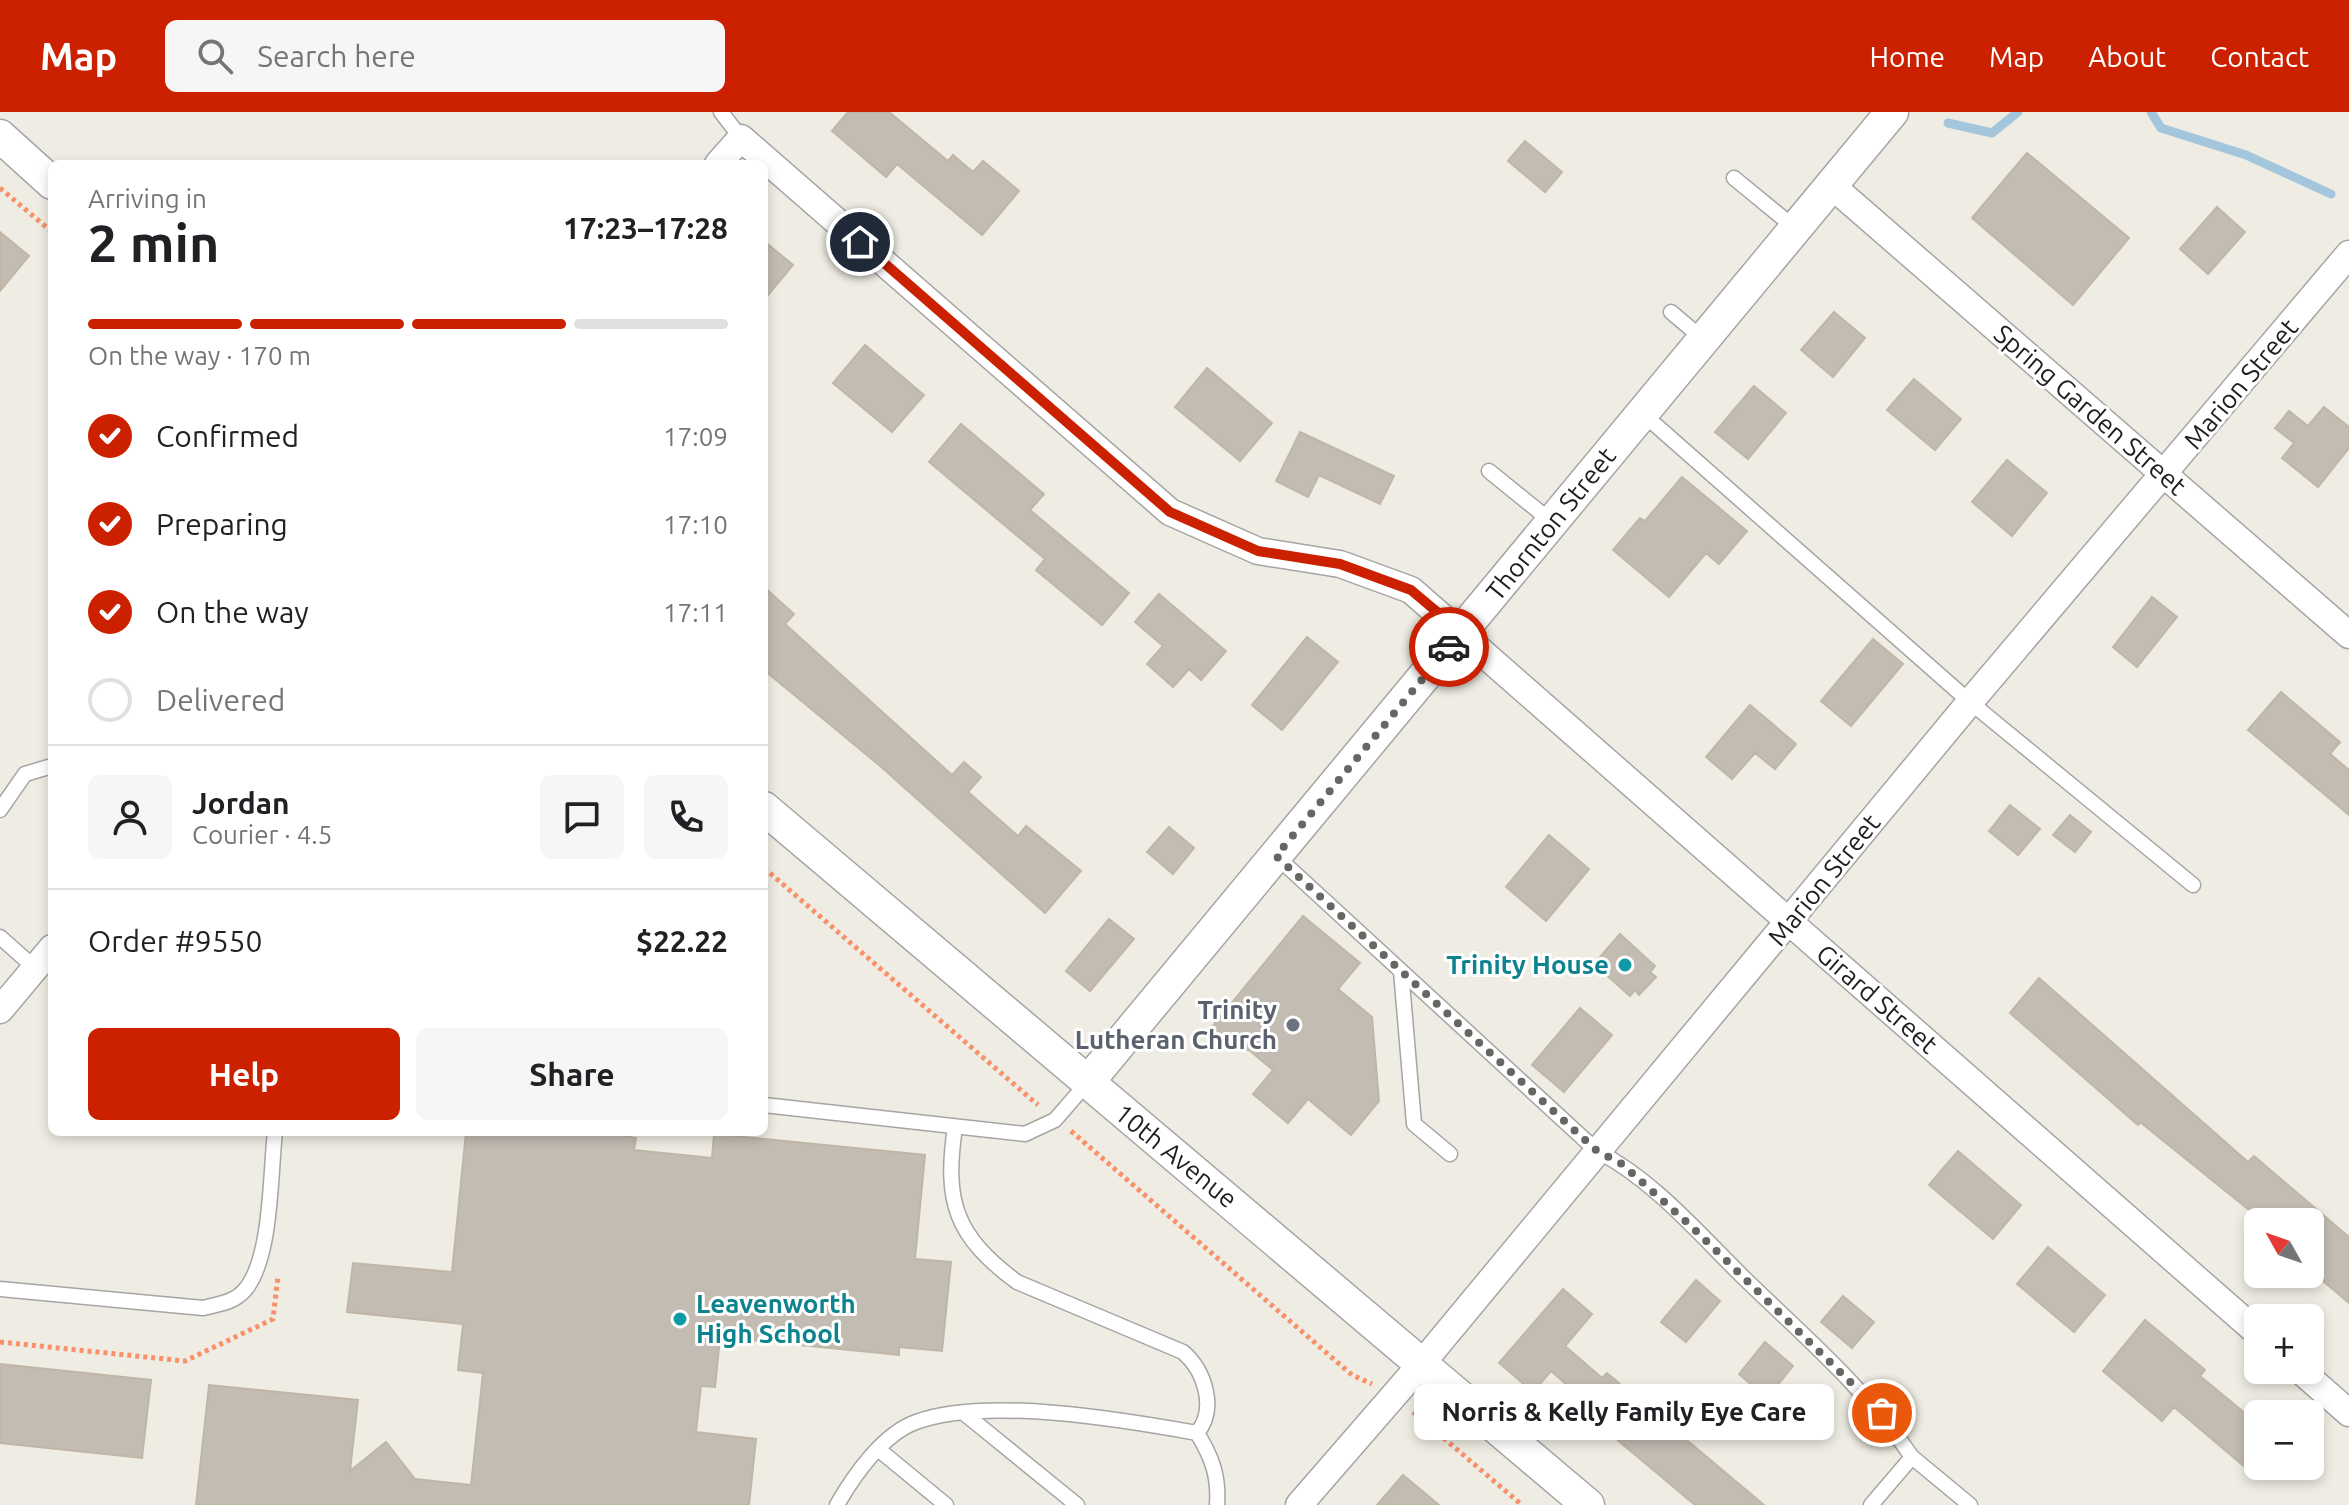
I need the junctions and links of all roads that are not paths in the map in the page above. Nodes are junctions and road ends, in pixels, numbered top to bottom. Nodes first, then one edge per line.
1 (721, 112) edge
2 (1892, 112) edge
3 (0, 136) edge
4 (741, 138) junction
5 (722, 160) edge
6 (766, 160) edge
7 (768, 162) edge
8 (1734, 178) dead end
9 (48, 179) edge
10 (1831, 185) junction
11 (1795, 228) junction
12 (2349, 254) edge
13 (1671, 312) dead end
14 (1703, 339) junction
15 (1642, 413) junction
16 (1489, 471) dead end
17 (2165, 475) junction
18 (1552, 522) junction
19 (1461, 632) junction
20 (2349, 635) edge
21 (1970, 702) junction
22 (48, 767) edge
23 (0, 810) edge
24 (768, 811) edge
25 (1276, 856) junction
26 (2193, 885) dead end
27 (1790, 922) junction
28 (0, 937) edge
29 (44, 958) edge
30 (1401, 971) junction
31 (0, 1010) edge
32 (1087, 1083) junction
33 (768, 1105) edge
34 (955, 1127) junction
35 (275, 1136) edge
36 (1597, 1151) junction
37 (1450, 1154) dead end
38 (0, 1289) edge
39 (2244, 1321) edge
40 (1423, 1362) junction
41 (2316, 1384) edge
42 (2349, 1413) edge
43 (965, 1414) junction
44 (1197, 1433) junction
45 (878, 1449) junction
46 (1912, 1457) junction
47 (837, 1505) edge
48 (946, 1505) edge
49 (1077, 1505) edge
50 (1217, 1505) edge
51 (1299, 1505) edge
52 (1588, 1505) edge
53 (1871, 1505) edge
54 (1970, 1505) edge

1 - 4 lane
2 - 10 street, Thornton Street
3 - 9 street
4 - 5 street
4 - 6 street, Girard Street
7 - 19 street, Girard Street
8 - 11 lane
10 - 11 street, Thornton Street
10 - 17 street, Spring Garden Street
11 - 14 street, Thornton Street
12 - 17 street, Marion Street
13 - 14 lane
14 - 15 street, Thornton Street
15 - 18 street, Thornton Street
15 - 21 lane
16 - 18 lane
17 - 20 street, Spring Garden Street
17 - 21 street, Marion Street
18 - 19 street, Thornton Street
19 - 25 street, Thornton Street
19 - 27 street, Girard Street
21 - 26 lane
21 - 27 street, Marion Street
22 - 23 lane
24 - 32 street, 10th Avenue
25 - 30 lane
25 - 32 street, Thornton Street
27 - 36 street, Marion Street
27 - 39 street, Girard Street
28 - 29 lane
29 - 31 street
30 - 36 lane
30 - 37 lane
32 - 34 lane
32 - 40 street, 10th Avenue
33 - 34 lane
34 - 44 lane
35 - 38 lane
36 - 40 street, Marion Street
36 - 46 lane
40 - 51 street, Marion Street
40 - 52 street, 10th Avenue
41 - 42 street
43 - 44 lane
43 - 45 lane
43 - 49 lane
44 - 50 lane
45 - 47 lane
45 - 48 lane
46 - 53 lane
46 - 54 lane

